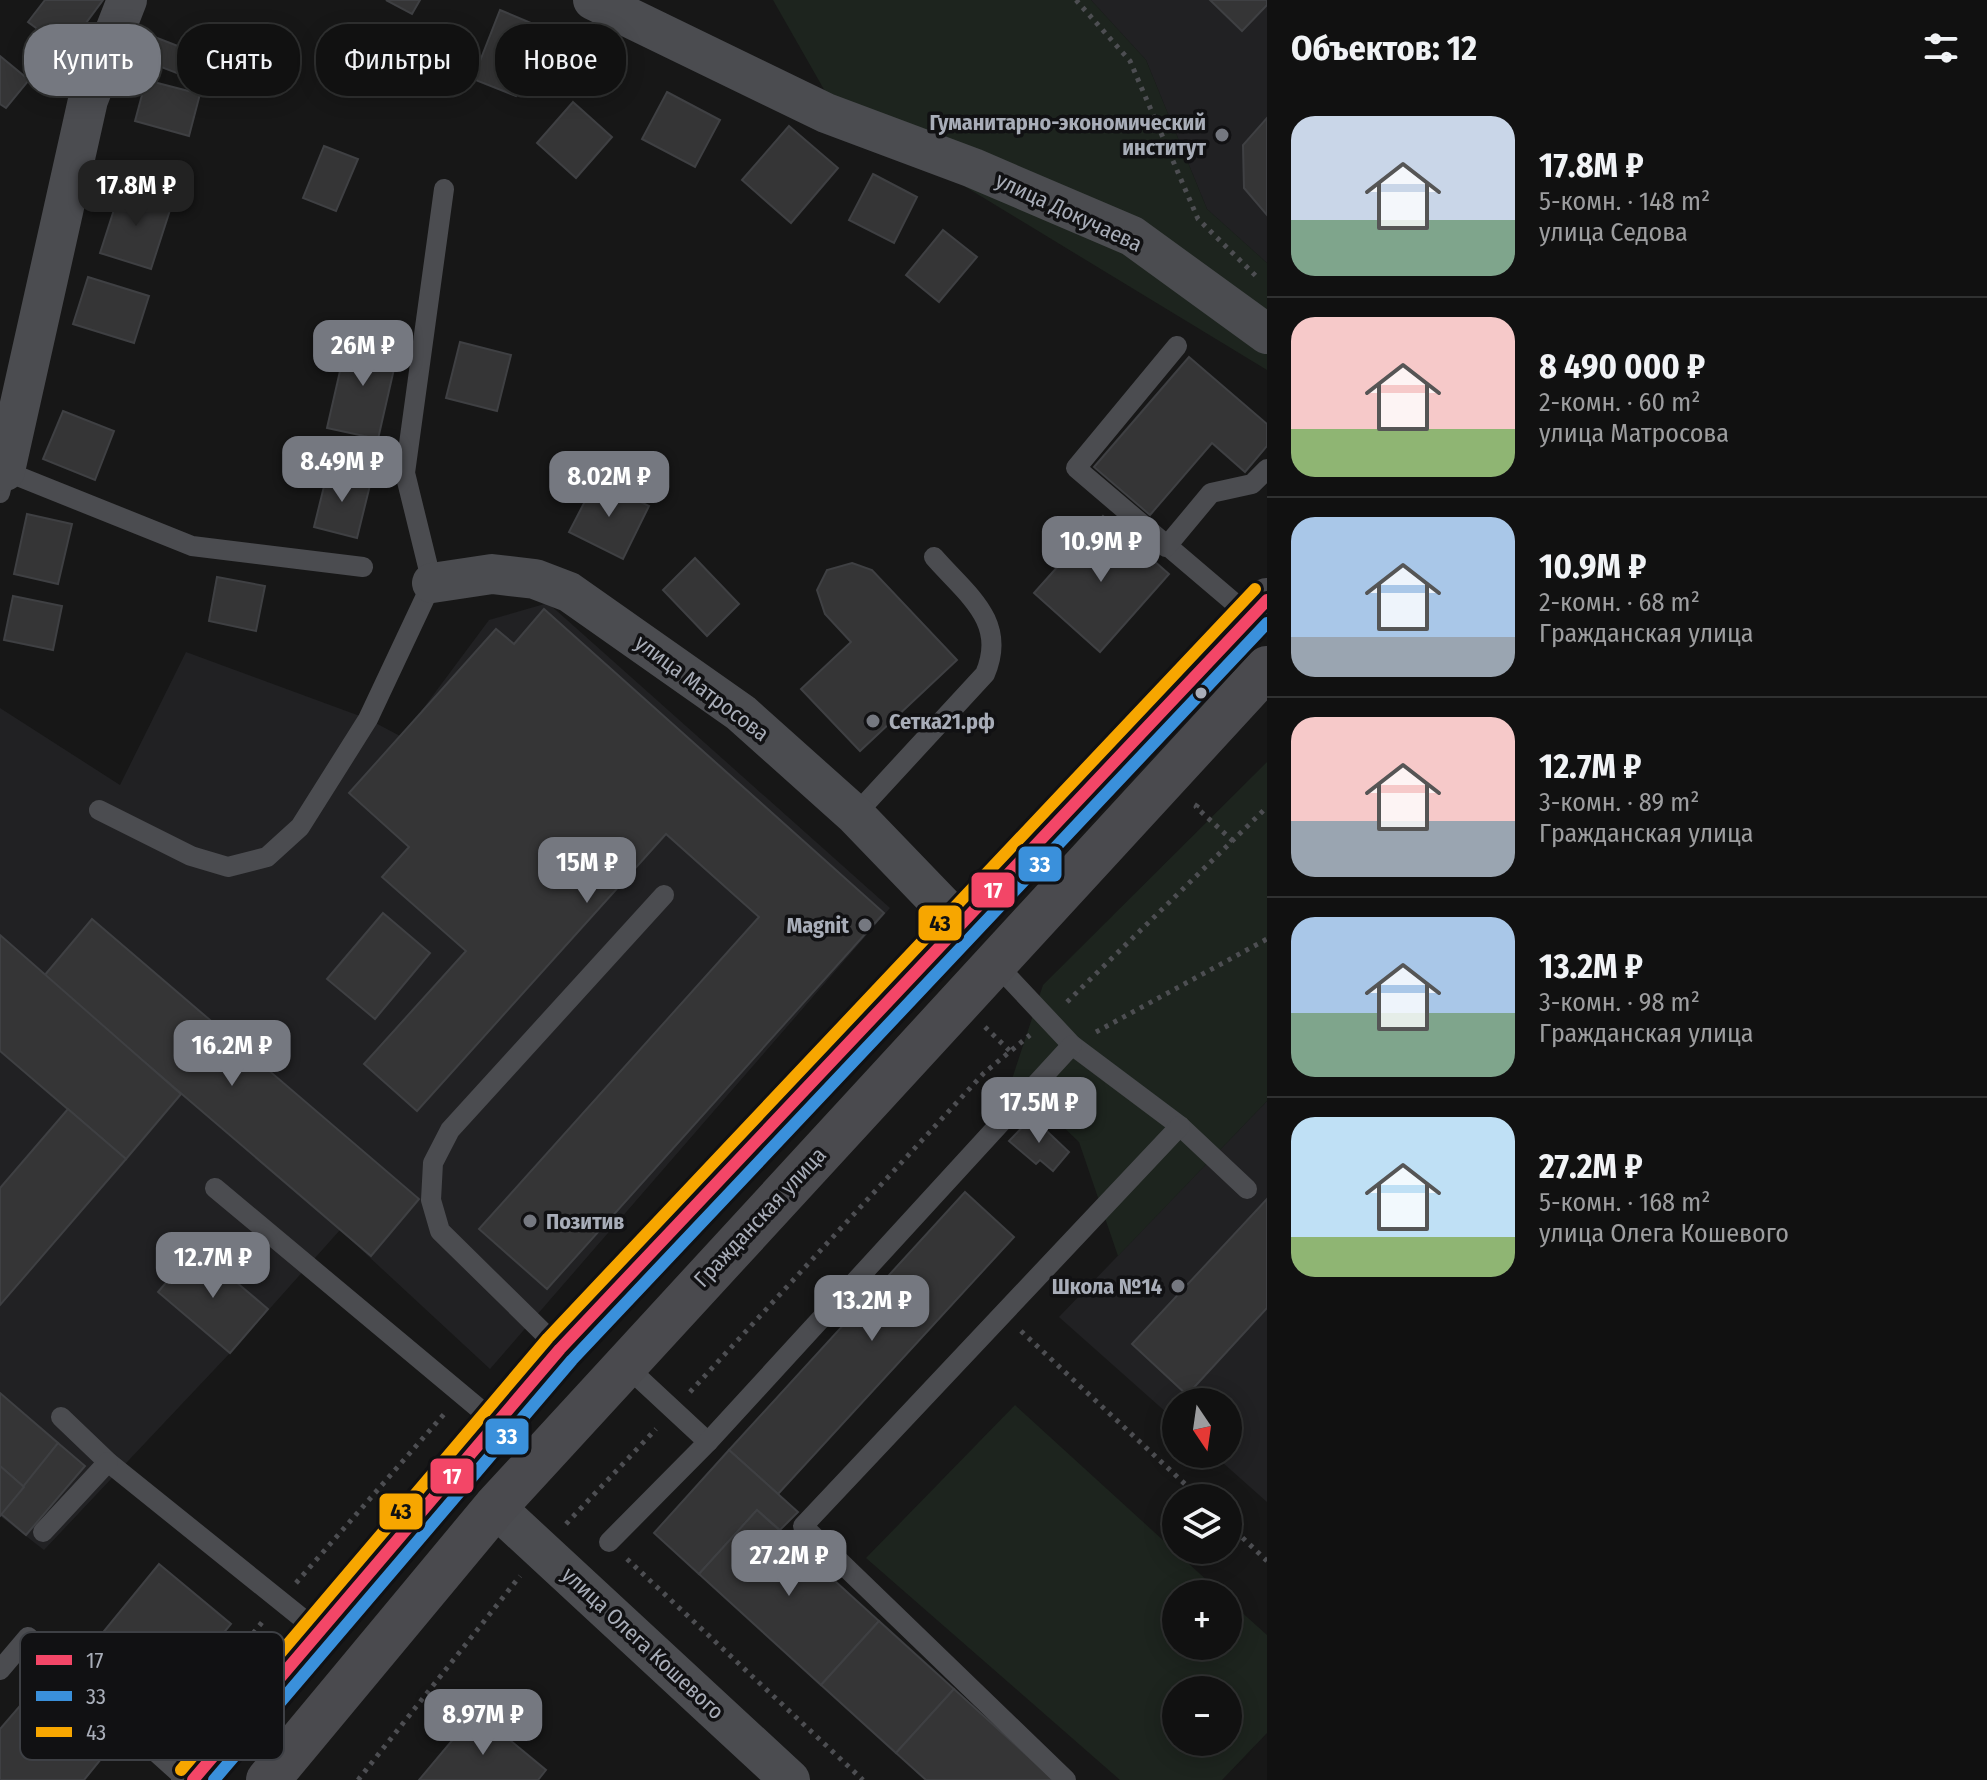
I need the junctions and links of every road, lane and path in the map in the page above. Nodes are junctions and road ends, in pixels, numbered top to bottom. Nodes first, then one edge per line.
1 (127, 0) edge
2 (593, 0) edge
3 (1076, 0) edge
4 (444, 189) dead end
5 (1267, 288) edge
6 (1267, 334) edge
7 (1177, 346) dead end
8 (1267, 469) edge
9 (2, 477) edge
10 (1166, 547) junction
11 (934, 557) dead end
12 (363, 567) dead end
13 (432, 583) junction
14 (1259, 609) edge
15 (1267, 668) edge
16 (1206, 796) dead end
17 (1267, 807) edge
18 (99, 810) dead end
19 (855, 815) junction
20 (1234, 842) junction
21 (664, 895) dead end
22 (961, 925) junction
23 (1267, 939) edge
24 (995, 963) junction
25 (1049, 1019) junction
26 (1072, 1045) junction
27 (1180, 1126) junction
28 (215, 1188) dead end
29 (1247, 1189) dead end
30 (1003, 1314) junction
31 (560, 1349) junction
32 (624, 1364) junction
33 (674, 1410) junction
34 (61, 1417) dead end
35 (495, 1422) junction
36 (708, 1442) junction
37 (108, 1462) junction
38 (1185, 1484) edge
39 (495, 1507) junction
40 (43, 1532) dead end
41 (1242, 1537) edge
42 (609, 1542) joint
43 (542, 1549) junction
44 (1267, 1561) edge
45 (318, 1631) junction
46 (20, 1646) edge
47 (0, 1670) edge
48 (284, 1671) edge
49 (167, 1760) edge
50 (207, 1760) edge
51 (190, 1780) edge
52 (268, 1780) edge
53 (358, 1780) edge
54 (790, 1780) edge
55 (863, 1780) edge
56 (1066, 1780) edge

1 - 9 street
2 - 6 street, улица Докучаева
3 - 5 path
4 - 13 lane
7 - 10 lane
8 - 10 lane
9 - 12 lane
10 - 14 lane
11 - 19 lane
13 - 18 lane
13 - 19 street, улица Матросова
14 - 22 main road
15 - 24 main road, Гражданская улица
16 - 20 path
17 - 20 path
19 - 22 street, улица Матросова
20 - 25 path
21 - 31 lane
22 - 24 main road
22 - 31 main road
23 - 26 path
24 - 25 lane
24 - 32 main road, Гражданская улица
25 - 26 lane
25 - 33 path
26 - 27 lane
26 - 36 lane
27 - 29 lane
27 - 30 lane
28 - 35 lane
30 - 38 path
30 - 56 lane
31 - 35 main road
32 - 33 lane
32 - 39 main road, Гражданская улица
33 - 36 lane
33 - 43 path
34 - 37 lane
35 - 45 main road
36 - 42 lane
37 - 40 lane
37 - 45 lane
39 - 43 street, улица Олега Кошевого
39 - 52 main road, Гражданская улица
41 - 44 path
42 - 55 path
43 - 53 path
43 - 54 street, улица Олега Кошевого
45 - 48 main road
46 - 47 lane
49 - 51 lane
50 - 51 main road

